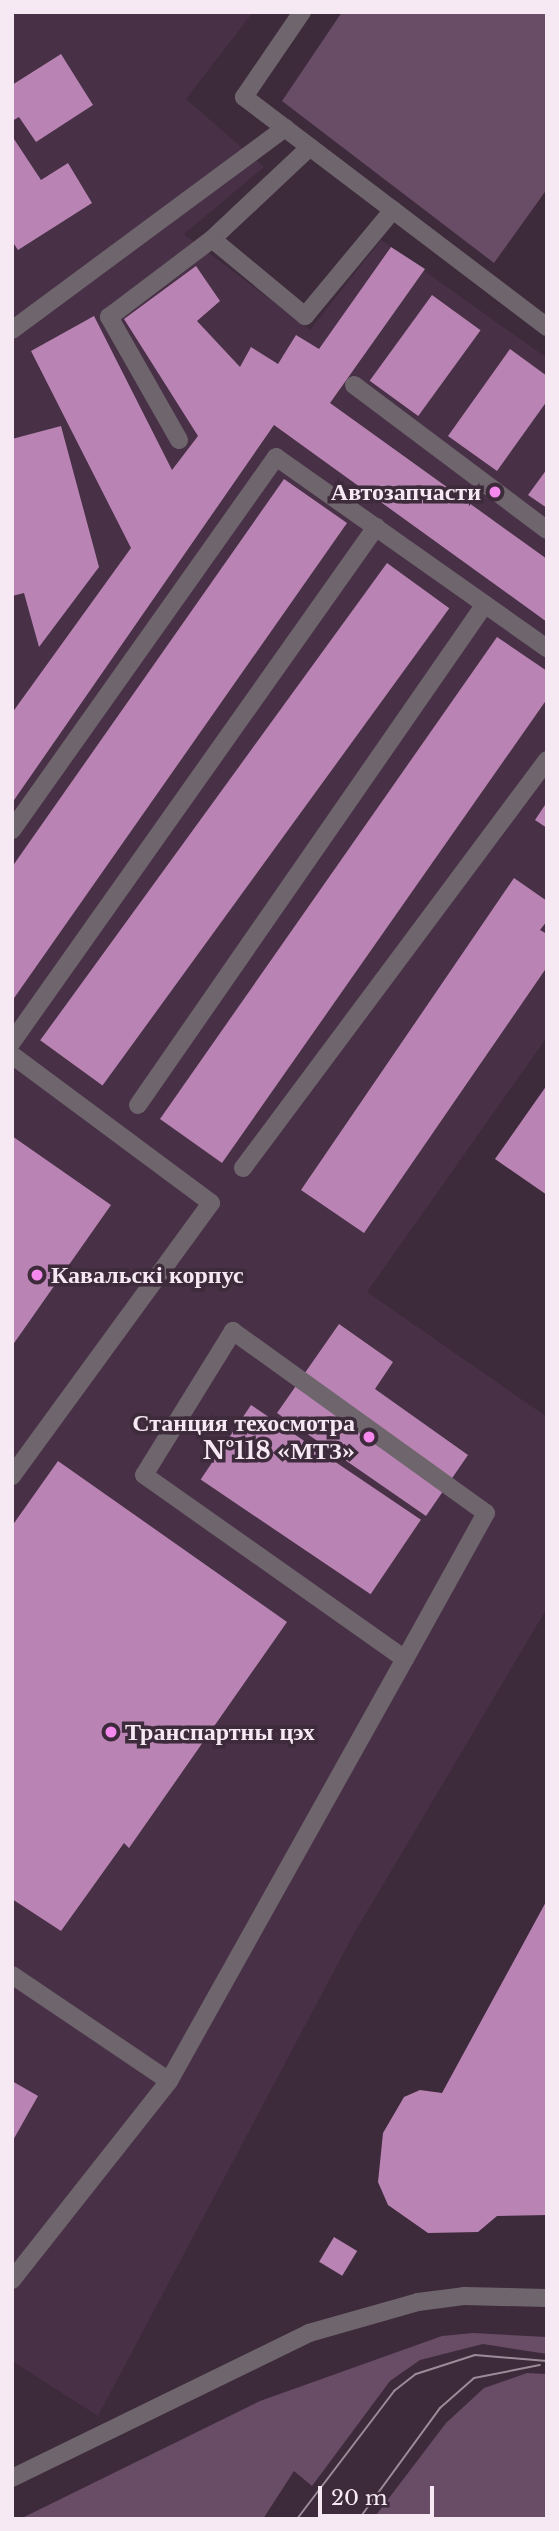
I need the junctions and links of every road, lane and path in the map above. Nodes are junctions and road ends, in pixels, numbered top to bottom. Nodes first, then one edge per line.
1 (302, 12) edge
2 (285, 128) junction
3 (310, 147) junction
4 (393, 210) junction
5 (212, 239) junction
6 (547, 327) edge
7 (12, 330) edge
8 (354, 385) dead end
9 (179, 440) dead end
10 (376, 527) junction
11 (547, 530) edge
12 (485, 604) junction
13 (547, 648) edge
14 (547, 760) edge
15 (12, 830) edge
16 (12, 1042) edge
17 (12, 1055) edge
18 (138, 1105) dead end
19 (243, 1168) dead end
20 (12, 1476) edge
21 (405, 1659) junction
22 (12, 1975) edge
23 (169, 2081) junction
24 (15, 2271) edge
25 (547, 2298) edge
26 (12, 2478) edge

1 - 2 lane
2 - 3 lane
2 - 7 lane
3 - 4 lane
3 - 5 lane
4 - 5 lane
4 - 6 lane
5 - 9 lane
8 - 11 lane
10 - 12 lane
10 - 15 lane
10 - 16 lane
12 - 13 lane
12 - 18 lane
14 - 19 lane
17 - 20 lane
21 - 21 lane
21 - 23 lane
22 - 23 lane
23 - 24 lane
25 - 26 lane

